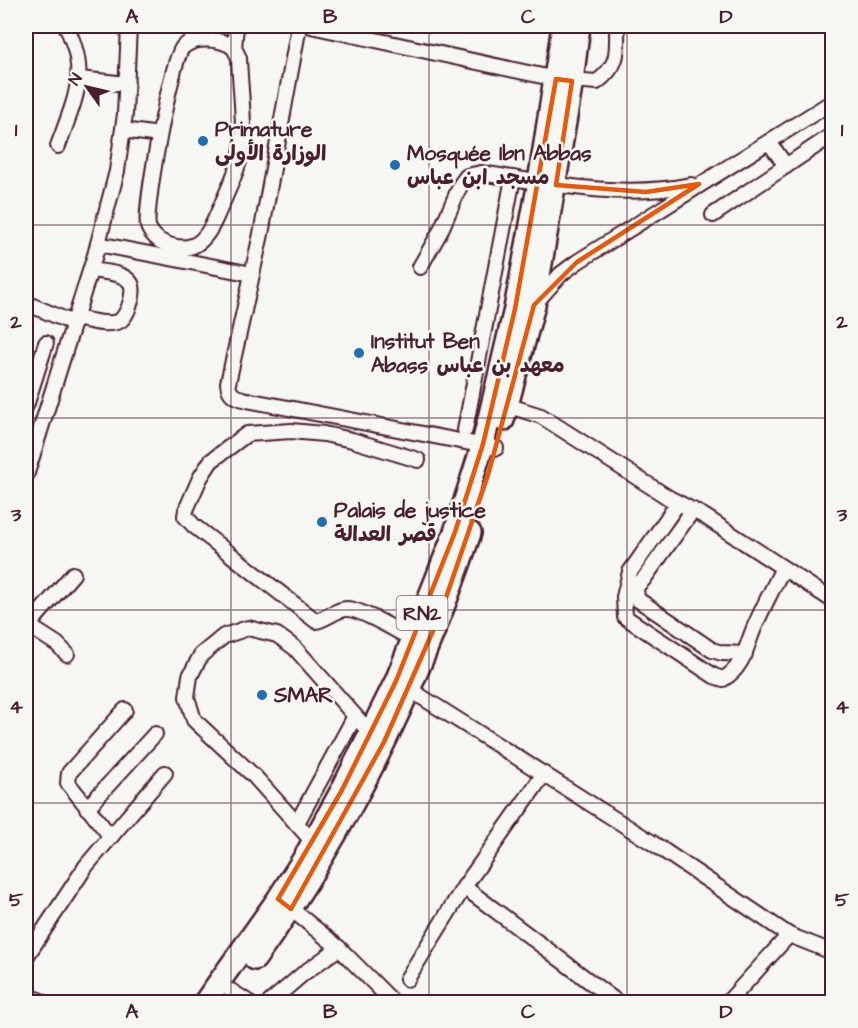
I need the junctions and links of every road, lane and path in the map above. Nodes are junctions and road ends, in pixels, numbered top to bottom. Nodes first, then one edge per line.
1 (66, 26) edge
2 (129, 26) edge
3 (236, 26) edge
4 (300, 26) edge
5 (311, 26) edge
6 (566, 26) edge
7 (617, 26) edge
8 (234, 48) junction
9 (79, 79) junction
10 (564, 80) junction
11 (127, 84) junction
12 (832, 102) edge
13 (123, 129) junction
14 (159, 135) junction
15 (832, 135) edge
16 (769, 142) junction
17 (58, 146) dead end
18 (786, 166) junction
19 (513, 178) junction
20 (547, 183) junction
21 (699, 184) junction
22 (713, 215) dead end
23 (98, 243) junction
24 (420, 267) dead end
25 (90, 270) junction
26 (252, 274) junction
27 (26, 303) edge
28 (524, 307) junction
29 (74, 321) junction
30 (46, 343) dead end
31 (32, 385) junction
32 (52, 392) junction
33 (501, 403) junction
34 (26, 406) edge
35 (465, 430) dead end
36 (489, 446) junction
37 (418, 460) dead end
38 (26, 476) edge
39 (678, 503) junction
40 (693, 510) junction
41 (783, 568) junction
42 (74, 574) dead end
43 (636, 587) junction
44 (624, 597) junction
45 (832, 600) edge
46 (27, 625) edge
47 (412, 639) junction
48 (67, 654) dead end
49 (745, 654) junction
50 (409, 689) junction
51 (124, 710) dead end
52 (355, 716) junction
53 (155, 734) dead end
54 (371, 734) junction
55 (165, 773) dead end
56 (544, 774) junction
57 (87, 808) junction
58 (297, 823) junction
59 (111, 837) junction
60 (313, 842) junction
61 (464, 888) junction
62 (284, 904) junction
63 (789, 935) junction
64 (339, 948) junction
65 (832, 952) edge
66 (26, 957) edge
67 (407, 979) dead end
68 (234, 999) edge
69 (26, 1001) edge
70 (43, 1002) edge
71 (205, 1002) edge
72 (270, 1002) edge
73 (393, 1002) edge
74 (616, 1002) edge
75 (728, 1002) edge

1 - 9 street
2 - 11 street
3 - 8 street
4 - 26 street
5 - 10 street
6 - 10 highway, RN2
7 - 10 street
8 - 14 street
8 - 14 street
9 - 11 street
9 - 17 street
10 - 20 highway, RN2
11 - 13 street
12 - 16 street
13 - 14 street
13 - 23 street
15 - 18 street
16 - 18 street
16 - 21 street
18 - 22 street
19 - 20 street
19 - 24 street
19 - 35 street
20 - 21 street
20 - 28 highway, RN2
21 - 28 street
23 - 25 street
23 - 26 street
25 - 29 street
25 - 29 street
26 - 36 street
27 - 29 street
28 - 33 highway, RN2
29 - 32 street
30 - 31 street
31 - 32 street
31 - 34 street
32 - 38 street
33 - 36 highway, RN2
33 - 39 street
36 - 47 highway, RN2
36 - 50 highway, RN2
37 - 47 street
39 - 40 street
39 - 44 street
40 - 41 street
40 - 43 street
41 - 45 street
41 - 49 street
42 - 46 street
43 - 44 street
43 - 49 street
44 - 49 street
46 - 48 street
47 - 54 highway, RN2
50 - 56 street
50 - 62 highway, RN2
51 - 57 street
52 - 54 street
52 - 58 street
52 - 58 street
53 - 57 street
54 - 60 highway, RN2
55 - 59 street
56 - 61 street
56 - 63 street
57 - 59 street
58 - 60 street
59 - 66 street
60 - 62 highway, RN2
61 - 67 street
61 - 74 street
62 - 64 street
62 - 68 highway, RN2
62 - 71 highway, RN2
63 - 65 street
63 - 75 street
64 - 72 street
64 - 73 street
69 - 70 street

